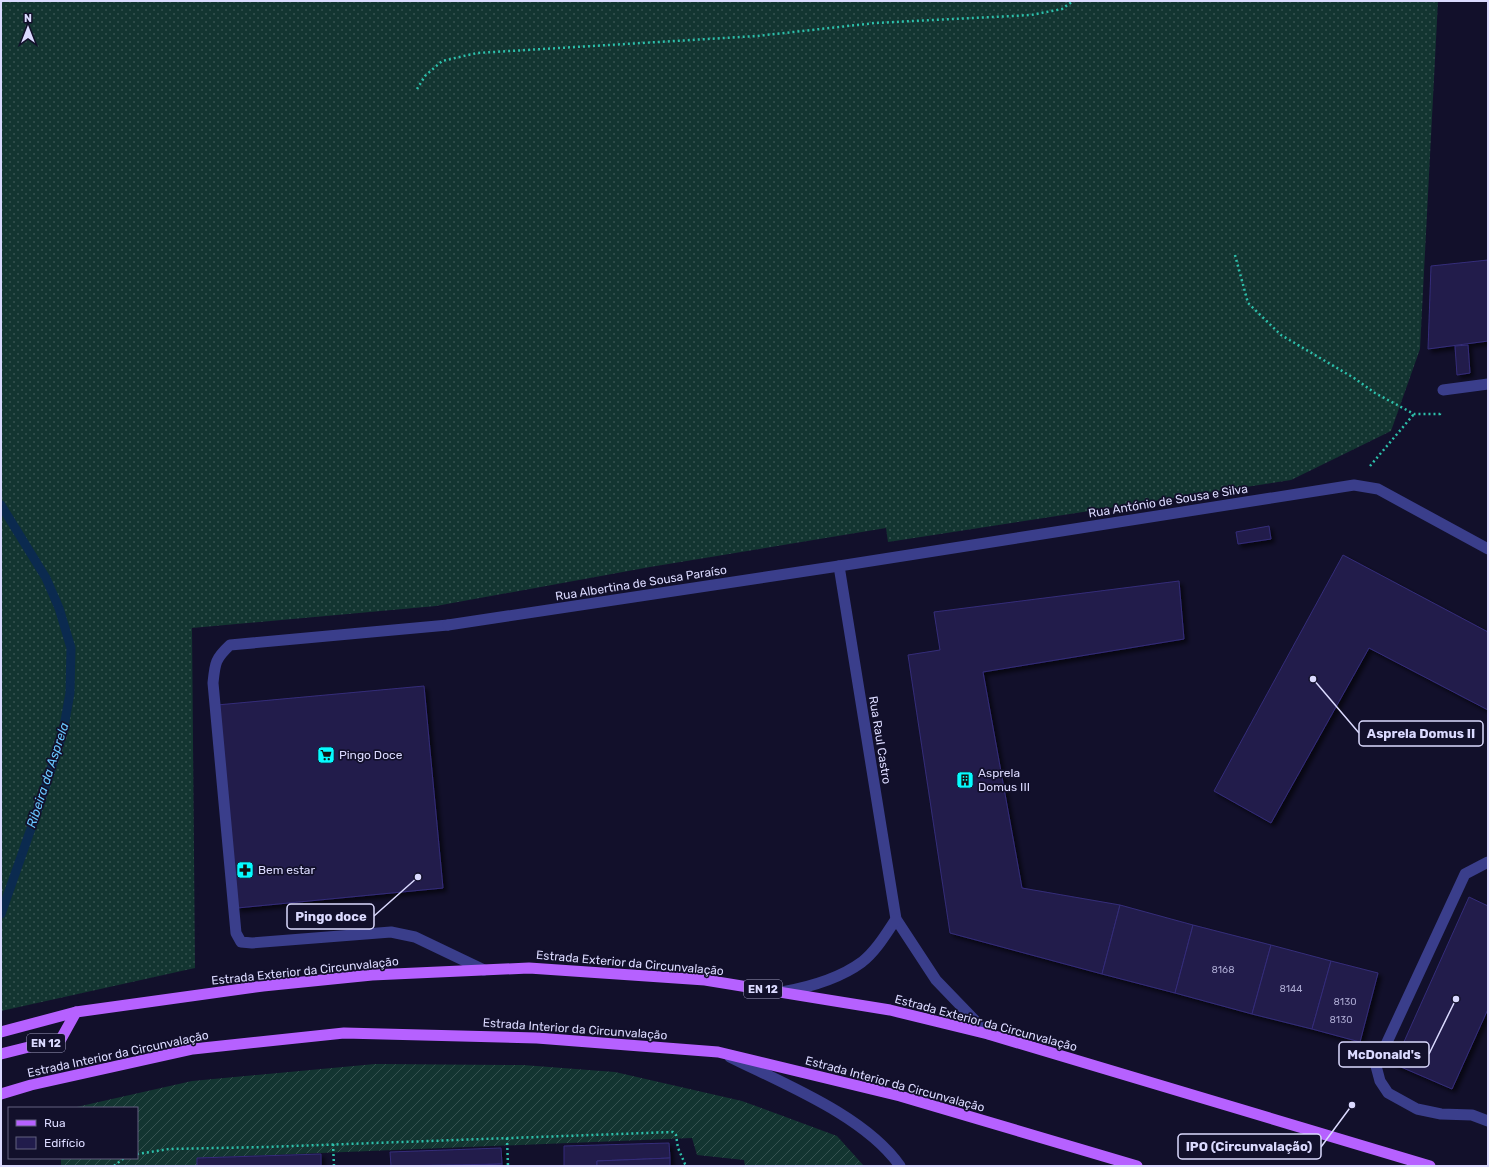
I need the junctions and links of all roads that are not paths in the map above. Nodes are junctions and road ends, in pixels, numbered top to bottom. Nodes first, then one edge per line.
1 (1488, 384) edge
2 (1443, 390) road end
3 (1488, 549) edge
4 (839, 566) junction
5 (1488, 862) edge
6 (896, 919) junction
7 (484, 970) junction
8 (781, 992) junction
9 (76, 1012) junction
10 (1, 1032) edge
11 (988, 1034) junction
12 (718, 1052) junction
13 (1, 1054) edge
14 (1, 1094) edge
15 (1488, 1121) edge
16 (900, 1166) edge
17 (1138, 1166) edge
18 (1430, 1166) edge

1 - 2 street
3 - 4 street, Rua António de Sousa e Silva
4 - 6 street, Rua Raul Castro
4 - 7 street, Rua Albertina de Sousa Paraíso
5 - 15 street
6 - 8 street
6 - 11 street, Rua Raul Castro
7 - 8 main road, Estrada Exterior da Circunvalação / EN 12
7 - 9 main road, Estrada Exterior da Circunvalação / EN 12
8 - 11 main road, Estrada Exterior da Circunvalação / EN 12
9 - 10 main road, Estrada Exterior da Circunvalação / EN 12
9 - 13 main road, EN 12
11 - 18 main road, Estrada Exterior da Circunvalação / EN 12
12 - 14 main road, Estrada Interior da Circunvalação
12 - 16 street
12 - 17 main road, Estrada Interior da Circunvalação

